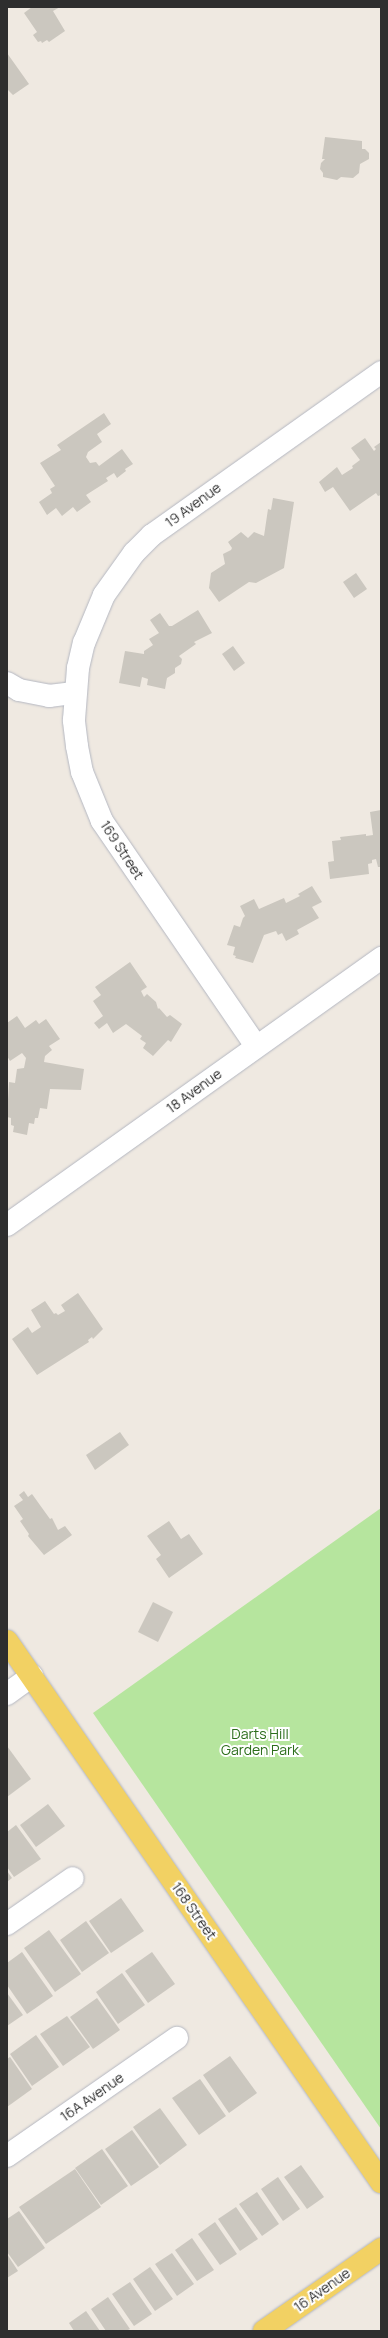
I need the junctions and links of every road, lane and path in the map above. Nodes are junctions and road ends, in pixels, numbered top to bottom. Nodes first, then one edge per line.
1 (381, 372) edge
2 (7, 683) edge
3 (74, 693) junction
4 (381, 958) edge
5 (256, 1046) junction
6 (7, 1225) edge
7 (7, 1641) edge
8 (32, 1676) junction
9 (7, 1694) edge
10 (73, 1878) dead end
11 (7, 1924) edge
12 (177, 2038) dead end
13 (7, 2156) edge
14 (381, 2182) edge
15 (381, 2249) edge
16 (264, 2331) edge

1 - 3 street, 19 Avenue
2 - 3 street
3 - 5 street, 169 Street
4 - 5 street, 18 Avenue
5 - 6 street, 18 Avenue
7 - 8 main road, 168 Street
8 - 9 street
8 - 14 main road, 168 Street
10 - 11 street
12 - 13 street, 16A Avenue
15 - 16 main road, 16 Avenue

